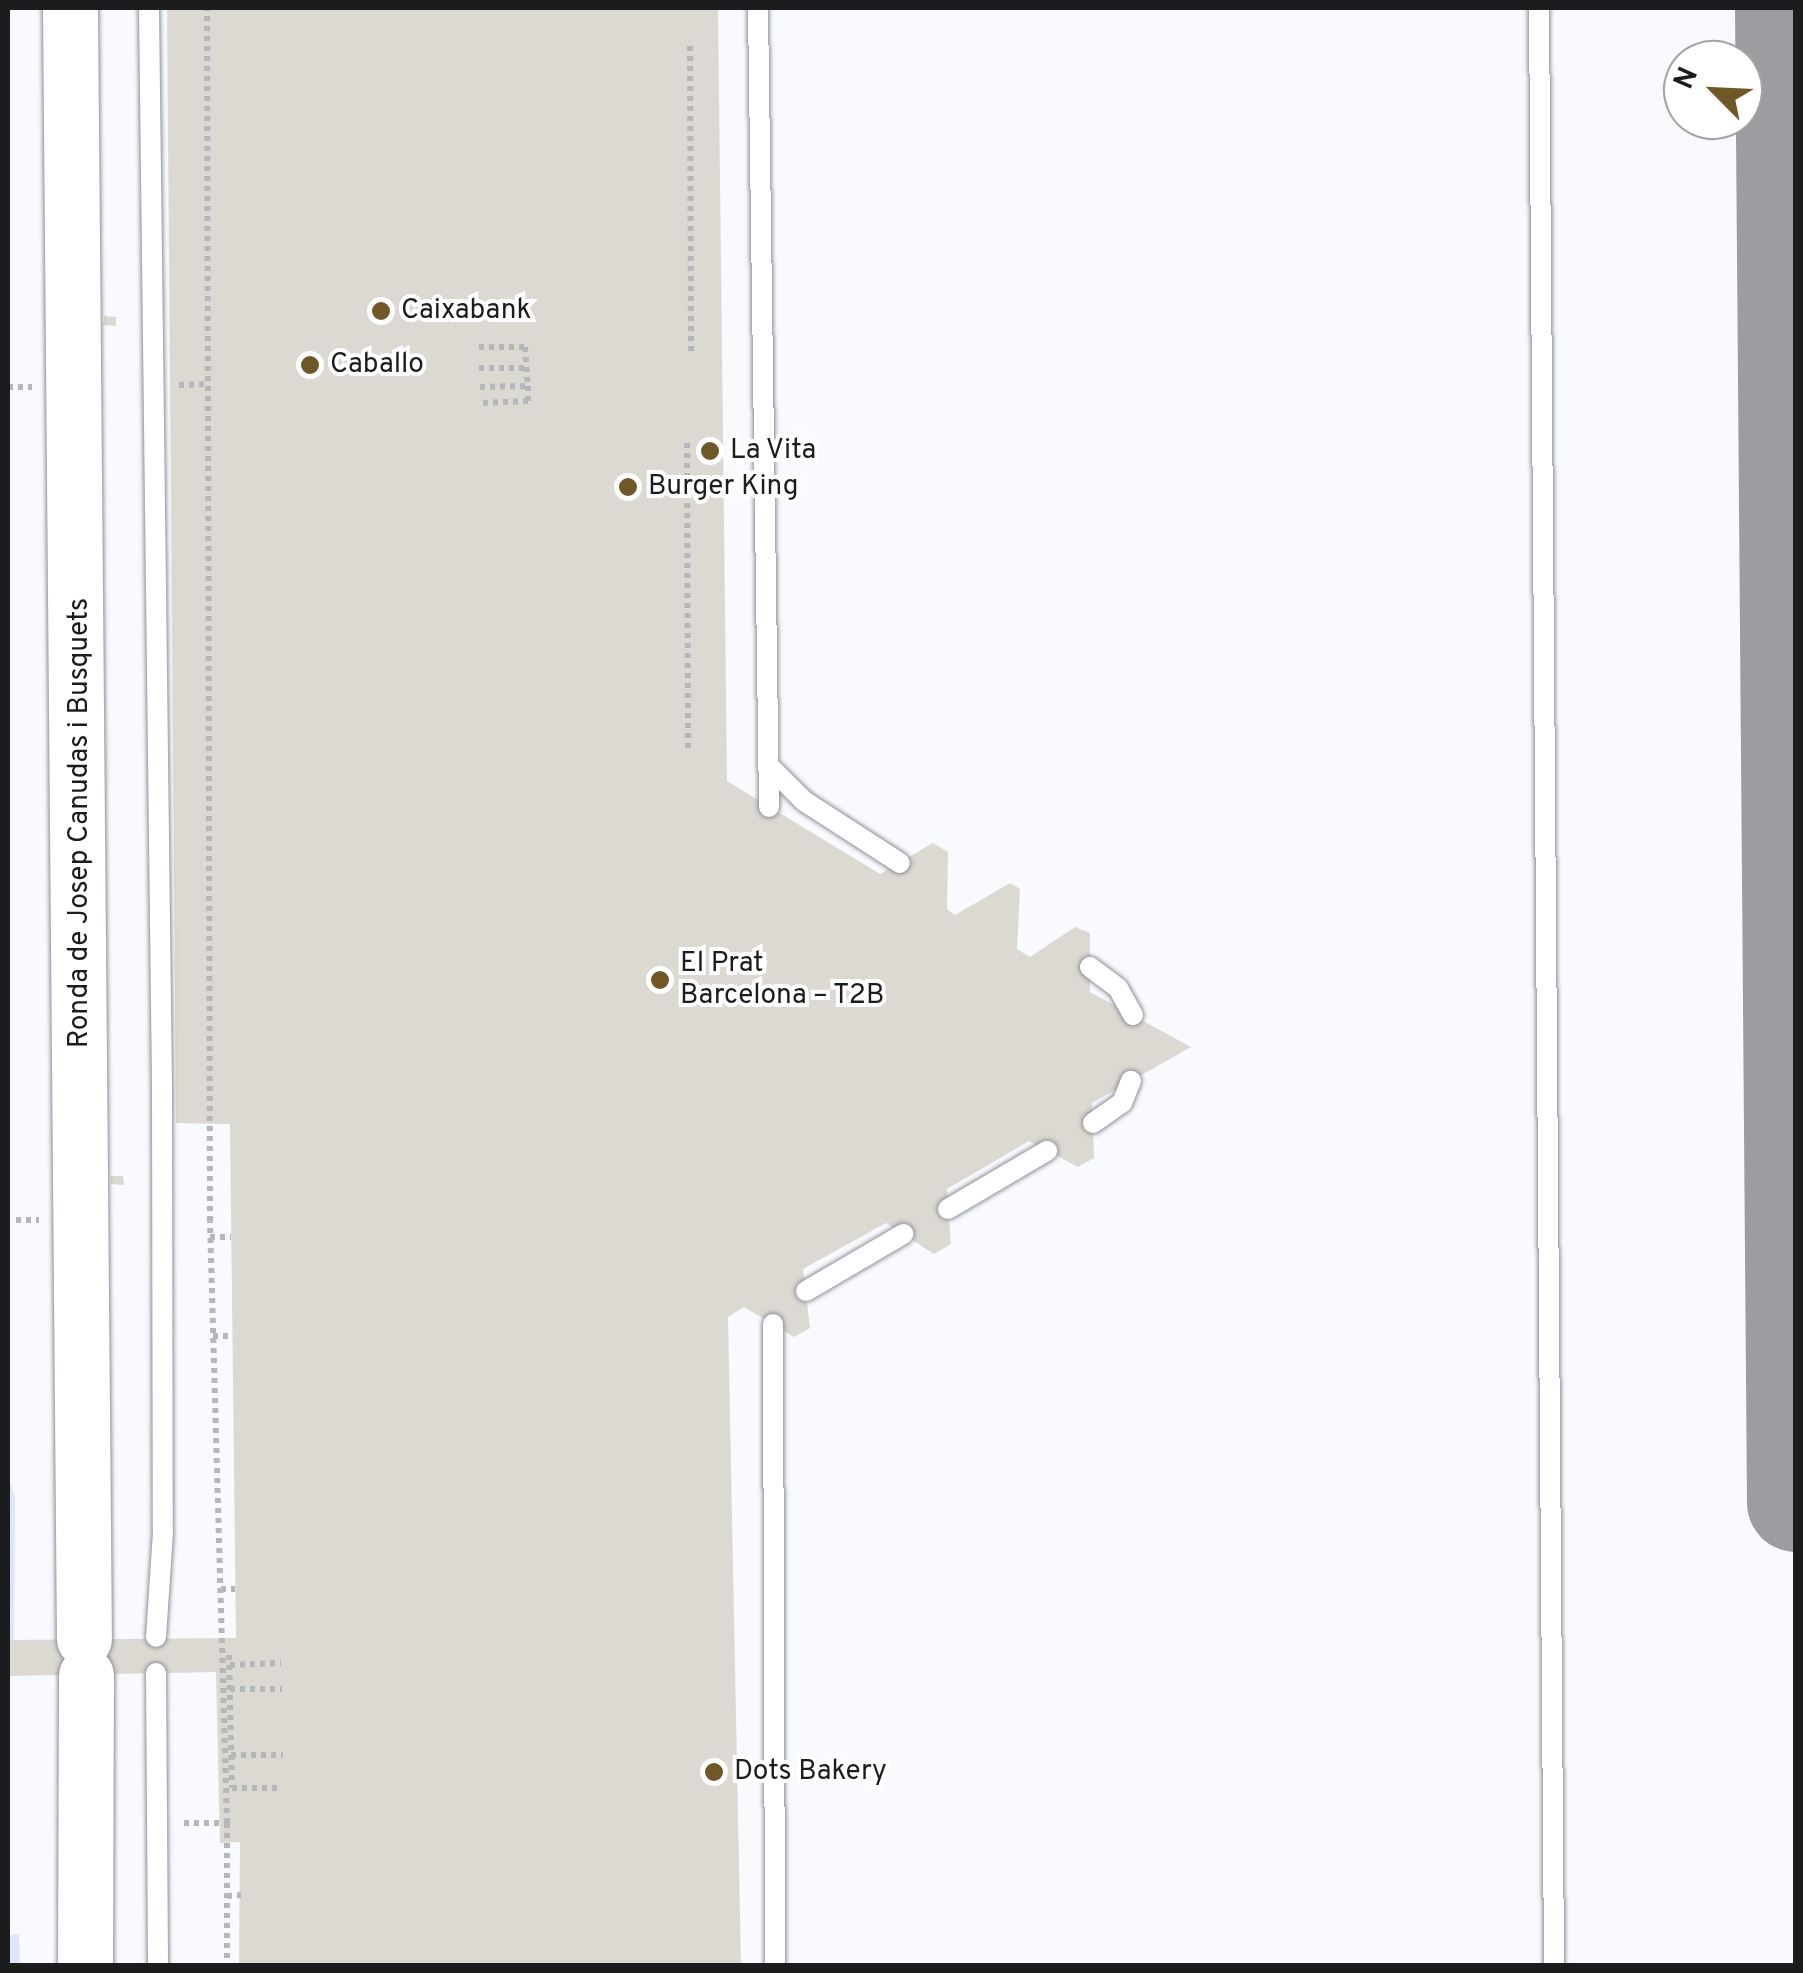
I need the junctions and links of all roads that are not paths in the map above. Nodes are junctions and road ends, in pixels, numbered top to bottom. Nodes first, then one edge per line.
1 (70, 8) edge
2 (149, 8) edge
3 (758, 8) edge
4 (768, 8) edge
5 (1539, 8) edge
6 (758, 30) junction
7 (769, 766) junction
8 (769, 807) dead end
9 (900, 863) dead end
10 (1090, 967) dead end
11 (1133, 1016) dead end
12 (1132, 1081) dead end
13 (1093, 1123) dead end
14 (1046, 1151) dead end
15 (948, 1209) dead end
16 (903, 1234) dead end
17 (806, 1291) dead end
18 (778, 1327) dead end
19 (156, 1637) dead end
20 (156, 1673) dead end
21 (86, 1966) edge
22 (158, 1966) edge
23 (776, 1966) edge
24 (1554, 1966) edge

1 - 21 main road, Ronda de Josep Canudas i Busquets
2 - 19 lane
3 - 6 lane
4 - 6 lane
5 - 24 lane
6 - 7 lane
7 - 8 lane
7 - 9 lane
10 - 11 lane
12 - 13 lane
14 - 15 lane
16 - 17 lane
18 - 23 lane
20 - 22 lane

